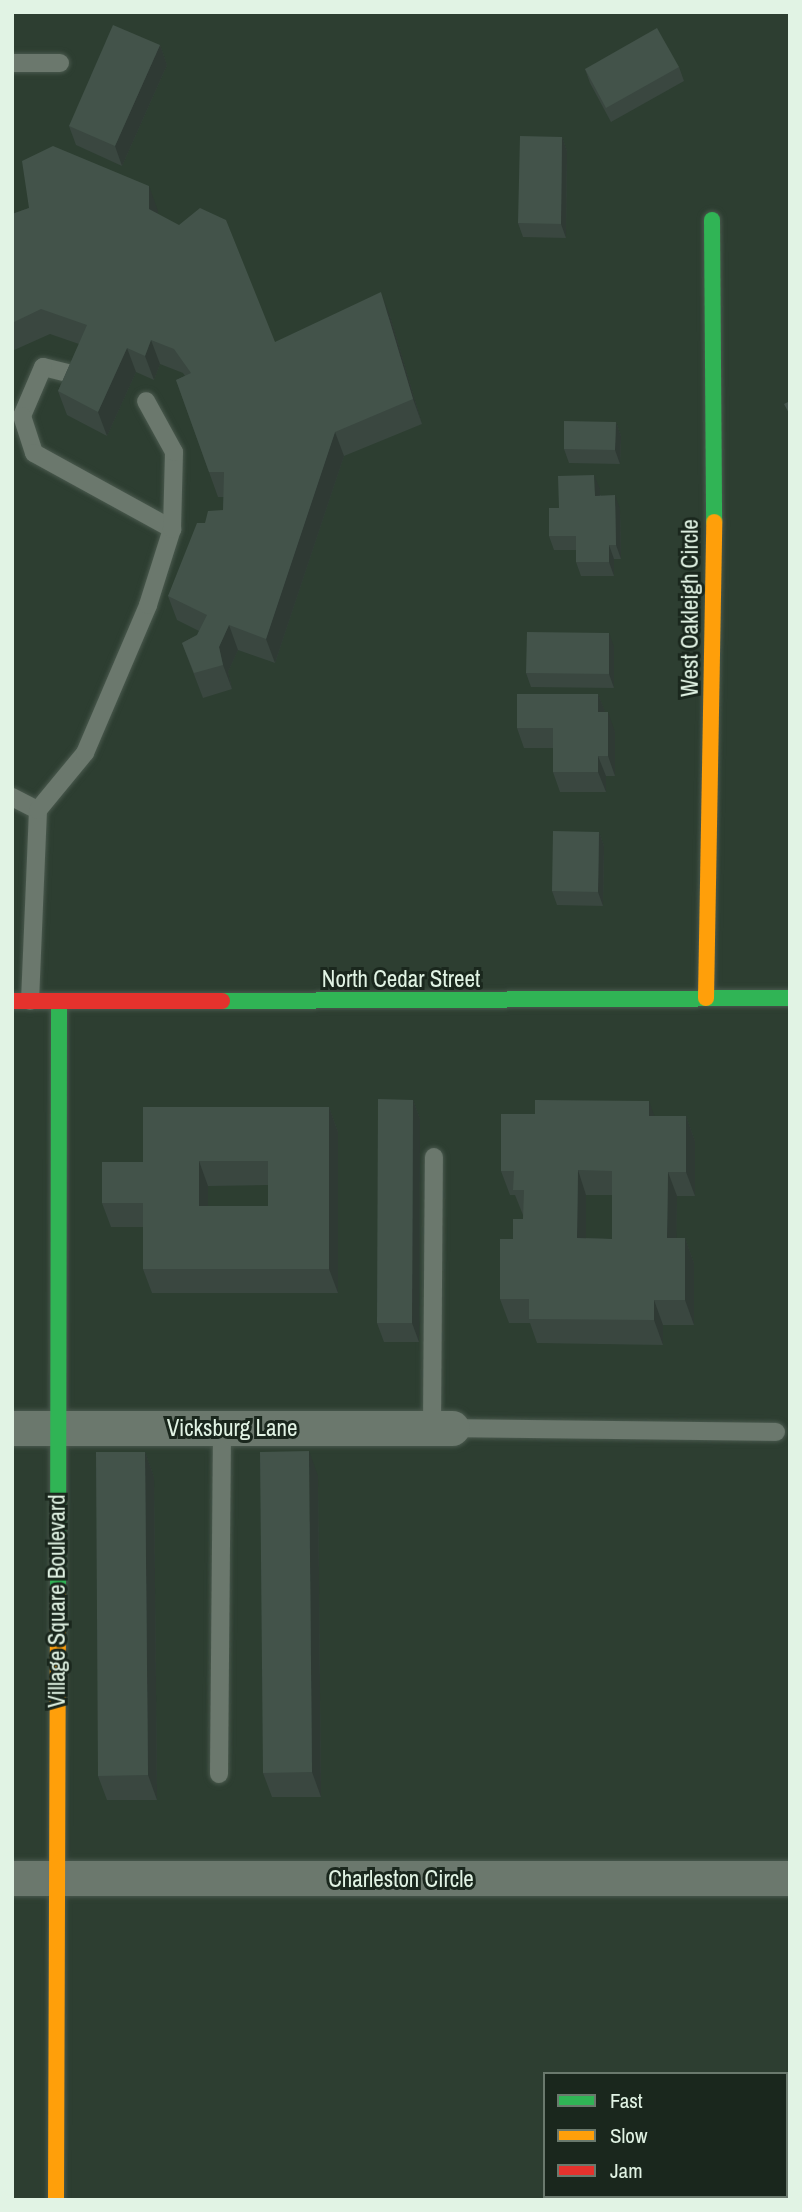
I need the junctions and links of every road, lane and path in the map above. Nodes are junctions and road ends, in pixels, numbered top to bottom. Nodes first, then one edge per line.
1 (12, 63) edge
2 (60, 63) dead end
3 (712, 220) dead end
4 (84, 377) edge
5 (146, 401) dead end
6 (172, 529) junction
7 (12, 797) edge
8 (38, 810) junction
9 (706, 998) junction
10 (790, 998) edge
11 (21, 1002) edge
12 (59, 1002) junction
13 (433, 1157) dead end
14 (12, 1428) edge
15 (57, 1428) junction
16 (222, 1428) junction
17 (442, 1428) junction
18 (776, 1432) dead end
19 (219, 1773) dead end
20 (12, 1878) edge
21 (56, 1878) junction
22 (790, 1878) edge
23 (56, 2200) edge

1 - 2 lane
3 - 9 street, West Oakleigh Circle
4 - 6 lane
5 - 6 lane
6 - 8 lane
7 - 8 lane
8 - 11 lane
9 - 10 street, North Cedar Street
9 - 12 street, North Cedar Street
11 - 12 street, North Cedar Street
12 - 15 street, Village Square Boulevard
13 - 17 lane
14 - 15 street, Vicksburg Lane
15 - 16 street, Vicksburg Lane
15 - 21 street, Village Square Boulevard
16 - 17 street, Vicksburg Lane
16 - 19 lane
17 - 18 lane
20 - 21 street, Charleston Circle
21 - 22 street, Charleston Circle
21 - 23 street, Village Square Boulevard

